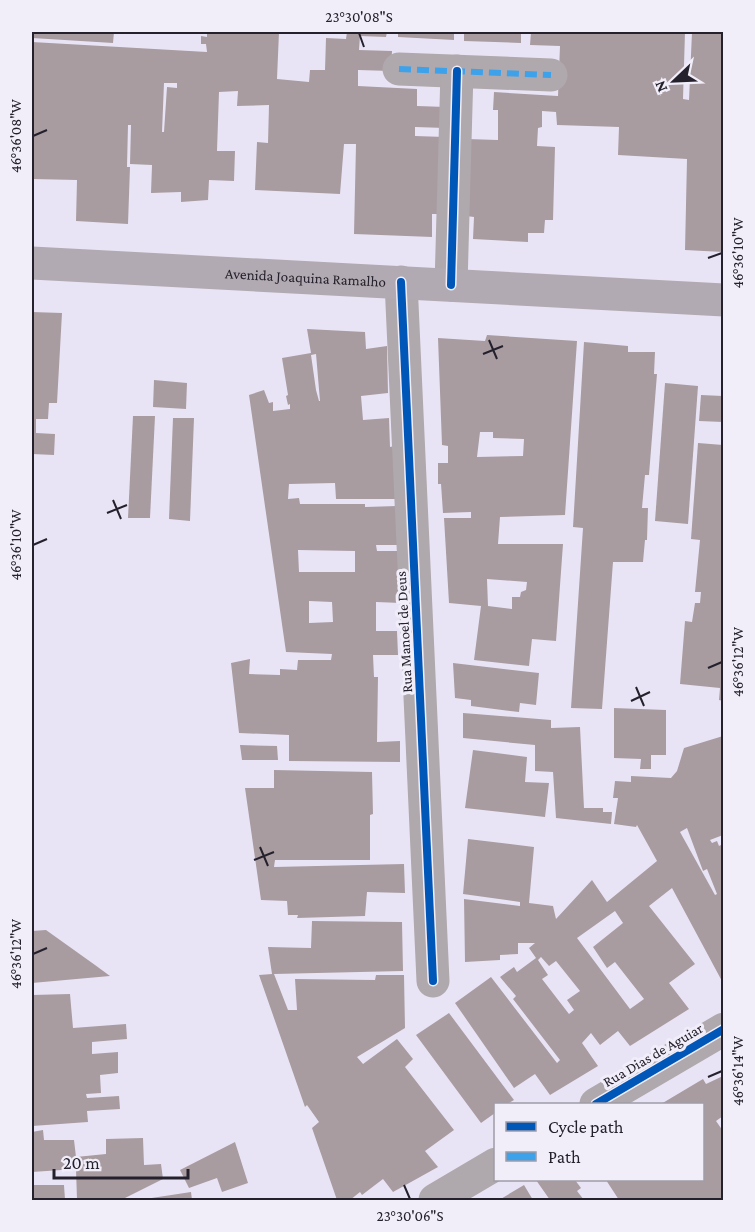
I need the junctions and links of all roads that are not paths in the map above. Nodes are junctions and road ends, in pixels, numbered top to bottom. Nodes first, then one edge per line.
1 (399, 69) dead end
2 (457, 71) junction
3 (551, 75) dead end
4 (32, 263) edge
5 (401, 282) junction
6 (451, 285) junction
7 (723, 300) edge
8 (433, 981) dead end
9 (723, 1029) edge
10 (598, 1103) edge
11 (494, 1165) edge
12 (435, 1200) edge

1 - 2 street
2 - 3 street
2 - 6 street
4 - 5 main road, Avenida Joaquina Ramalho
5 - 6 main road, Avenida Joaquina Ramalho
5 - 8 street, Rua Manoel de Deus
6 - 7 main road, Avenida Joaquina Ramalho
9 - 10 street, Rua Dias de Aguiar
11 - 12 street

